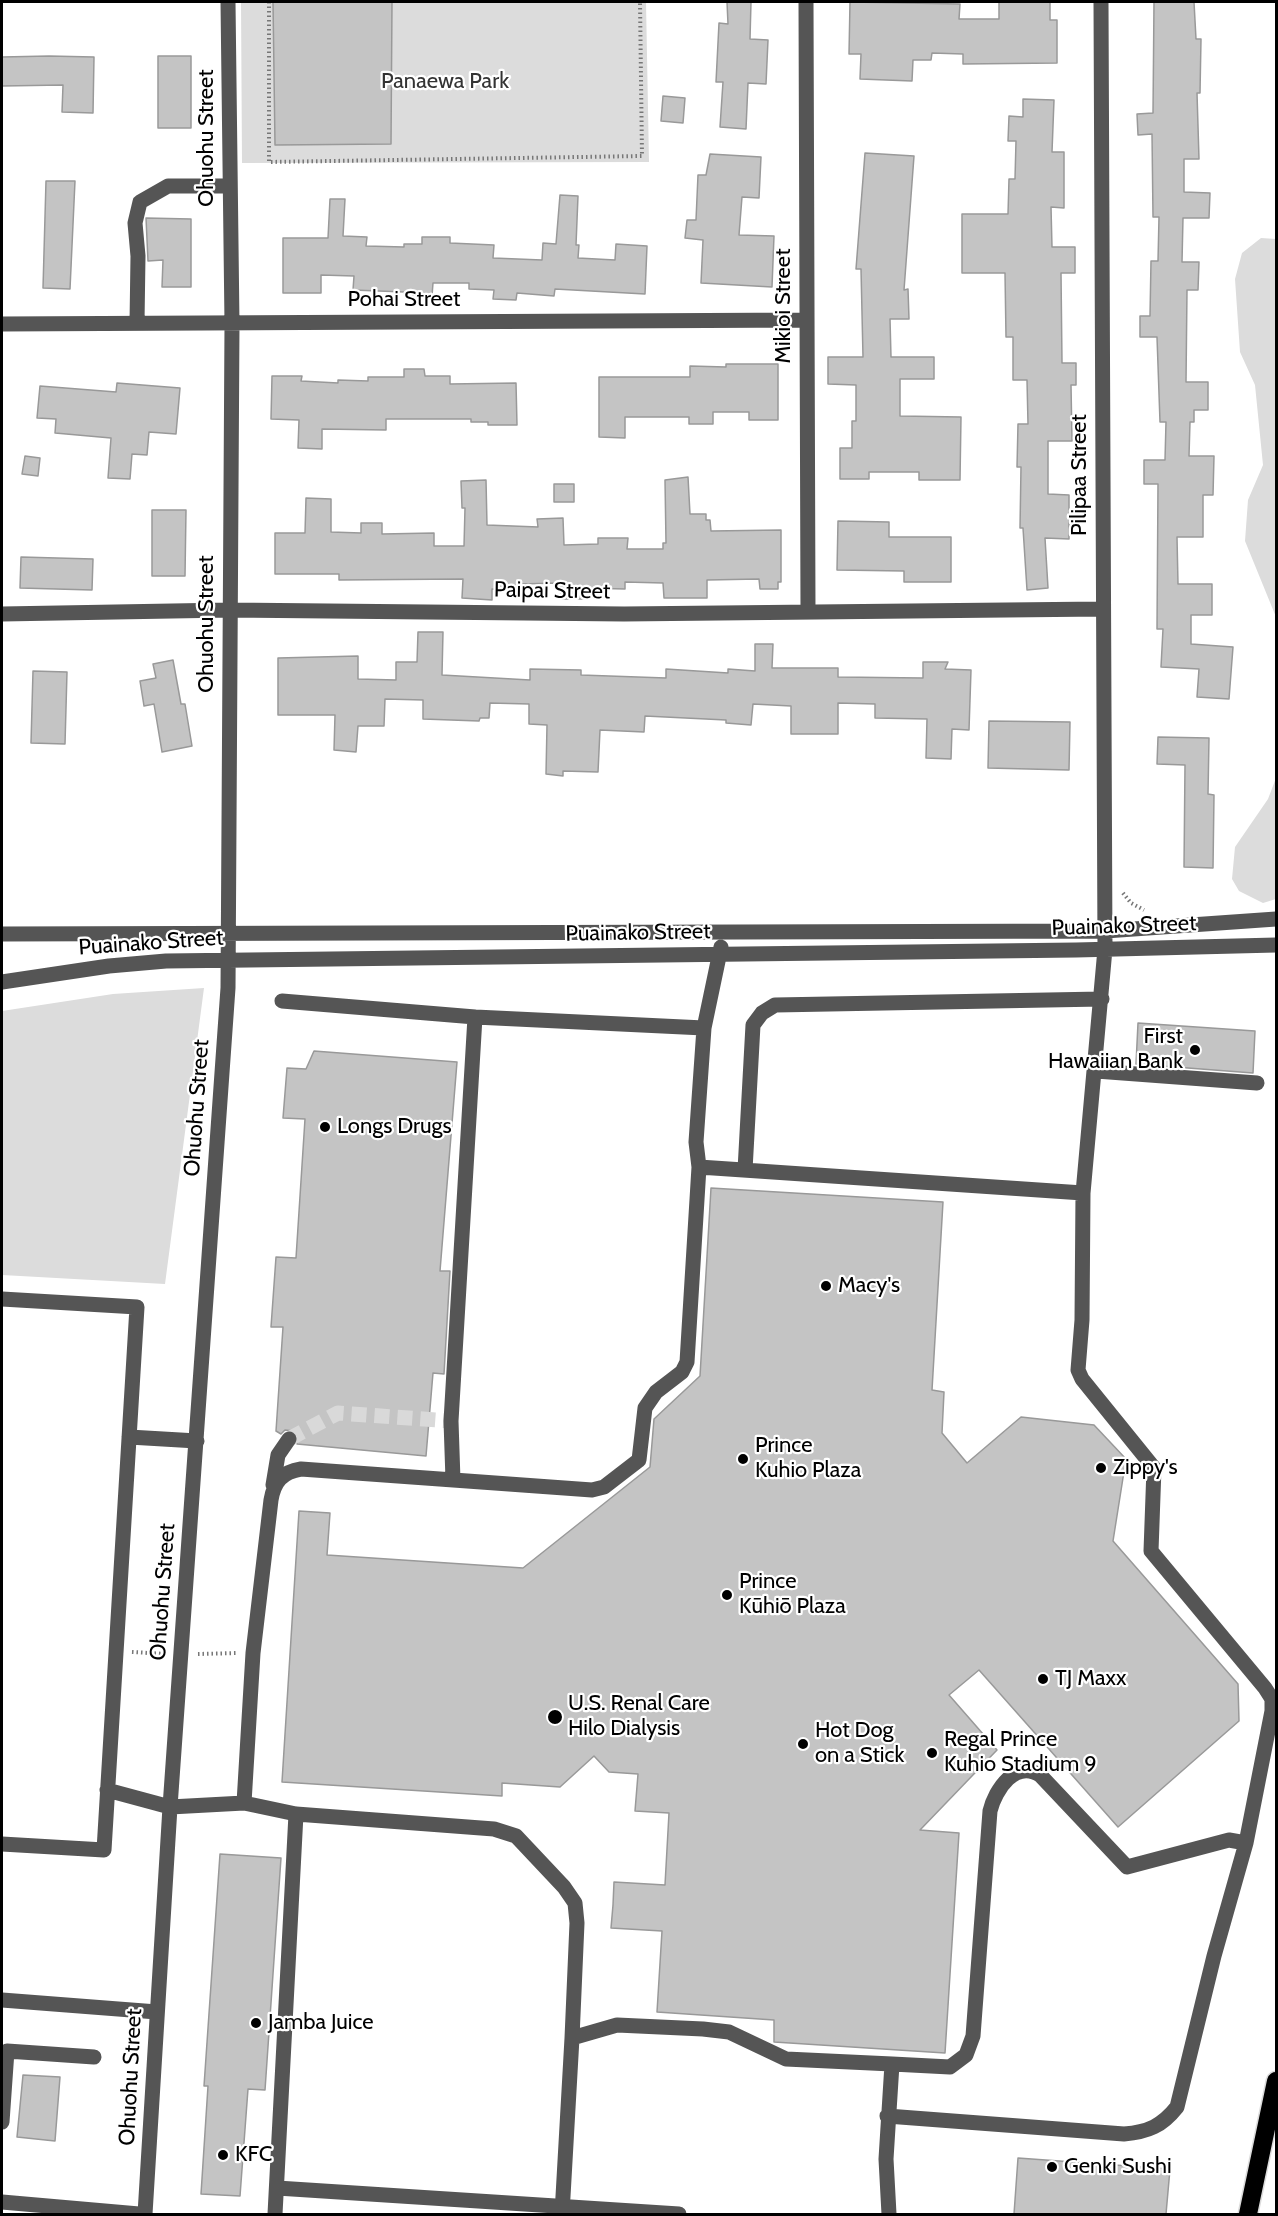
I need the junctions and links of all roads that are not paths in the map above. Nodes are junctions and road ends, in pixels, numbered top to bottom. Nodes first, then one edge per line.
1 (228, 2) edge
2 (806, 2) edge
3 (1101, 2) edge
4 (229, 186) junction
5 (807, 320) junction
6 (137, 323) junction
7 (2, 324) edge
8 (231, 324) junction
9 (1102, 609) junction
10 (229, 610) junction
11 (808, 610) junction
12 (2, 614) edge
13 (1276, 919) edge
14 (1105, 931) junction
15 (725, 932) junction
16 (2, 934) edge
17 (229, 935) junction
18 (1276, 945) edge
19 (1105, 950) junction
20 (719, 954) junction
21 (229, 960) junction
22 (2, 982) edge
23 (1102, 999) junction
24 (282, 1001) dead end
25 (475, 1017) junction
26 (704, 1028) junction
27 (1096, 1071) junction
28 (1257, 1083) dead end
29 (699, 1167) junction
30 (745, 1170) junction
31 (1083, 1193) junction
32 (2, 1299) edge
33 (129, 1437) junction
34 (290, 1439) tunnel mouth
35 (197, 1441) junction
36 (453, 1480) junction
37 (272, 1491) junction
38 (108, 1790) junction
39 (244, 1803) junction
40 (170, 1807) junction
41 (296, 1814) junction
42 (1246, 1843) junction
43 (2, 1844) edge
44 (2, 2000) edge
45 (158, 2012) junction
46 (572, 2038) junction
47 (94, 2056) dead end
48 (892, 2064) junction
49 (1276, 2081) edge
50 (887, 2116) junction
51 (2, 2122) edge
52 (277, 2188) junction
53 (2, 2202) edge
54 (562, 2210) edge
55 (139, 2214) edge
56 (146, 2214) edge
57 (275, 2214) edge
58 (679, 2214) edge
59 (889, 2214) edge
60 (1248, 2214) edge

1 - 4 street, Ohuohu Street
2 - 5 street, Mikioi Street
3 - 9 street, Pilipaa Street
4 - 6 street
4 - 8 street, Ohuohu Street
5 - 8 street, Pohai Street
5 - 11 street, Mikioi Street
6 - 7 street, Pohai Street
6 - 8 street, Pohai Street
8 - 10 street, Ohuohu Street
9 - 11 street, Paipai Street
9 - 14 street, Pilipaa Street
10 - 11 street, Paipai Street
10 - 12 street, Paipai Street
10 - 17 street, Ohuohu Street
13 - 14 street, Puainako Street
14 - 15 street, Puainako Street
14 - 19 street, Pilipaa Street
15 - 17 street, Puainako Street
15 - 20 street
16 - 17 street, Puainako Street
17 - 21 street, Ohuohu Street
18 - 19 street, Puainako Street
19 - 20 street, Puainako Street
19 - 23 street, Pilipaa Street
20 - 21 street, Puainako Street
20 - 26 street
21 - 22 street, Puainako Street
21 - 35 street, Ohuohu Street
23 - 27 street, Pilipaa Street
23 - 30 street
24 - 25 street
25 - 26 street
25 - 36 street
26 - 29 street
27 - 28 street
27 - 31 street, Pilipaa Street
29 - 30 street
29 - 36 street
30 - 31 street
31 - 42 street, Pilipaa Street
32 - 33 street
33 - 35 street
33 - 38 street
34 - 37 street
35 - 40 street, Ohuohu Street
36 - 37 street
37 - 39 street
38 - 40 street
38 - 43 street
39 - 40 street
39 - 41 street
40 - 45 street, Ohuohu Street
41 - 46 street
41 - 52 street
42 - 48 street
42 - 50 street, Pilipaa Street
44 - 45 street
45 - 56 street, Ohuohu Street
46 - 48 street
46 - 54 street
47 - 51 street
48 - 50 street
49 - 60 highway
50 - 59 street
52 - 54 street
52 - 57 street
53 - 55 street
54 - 58 street

